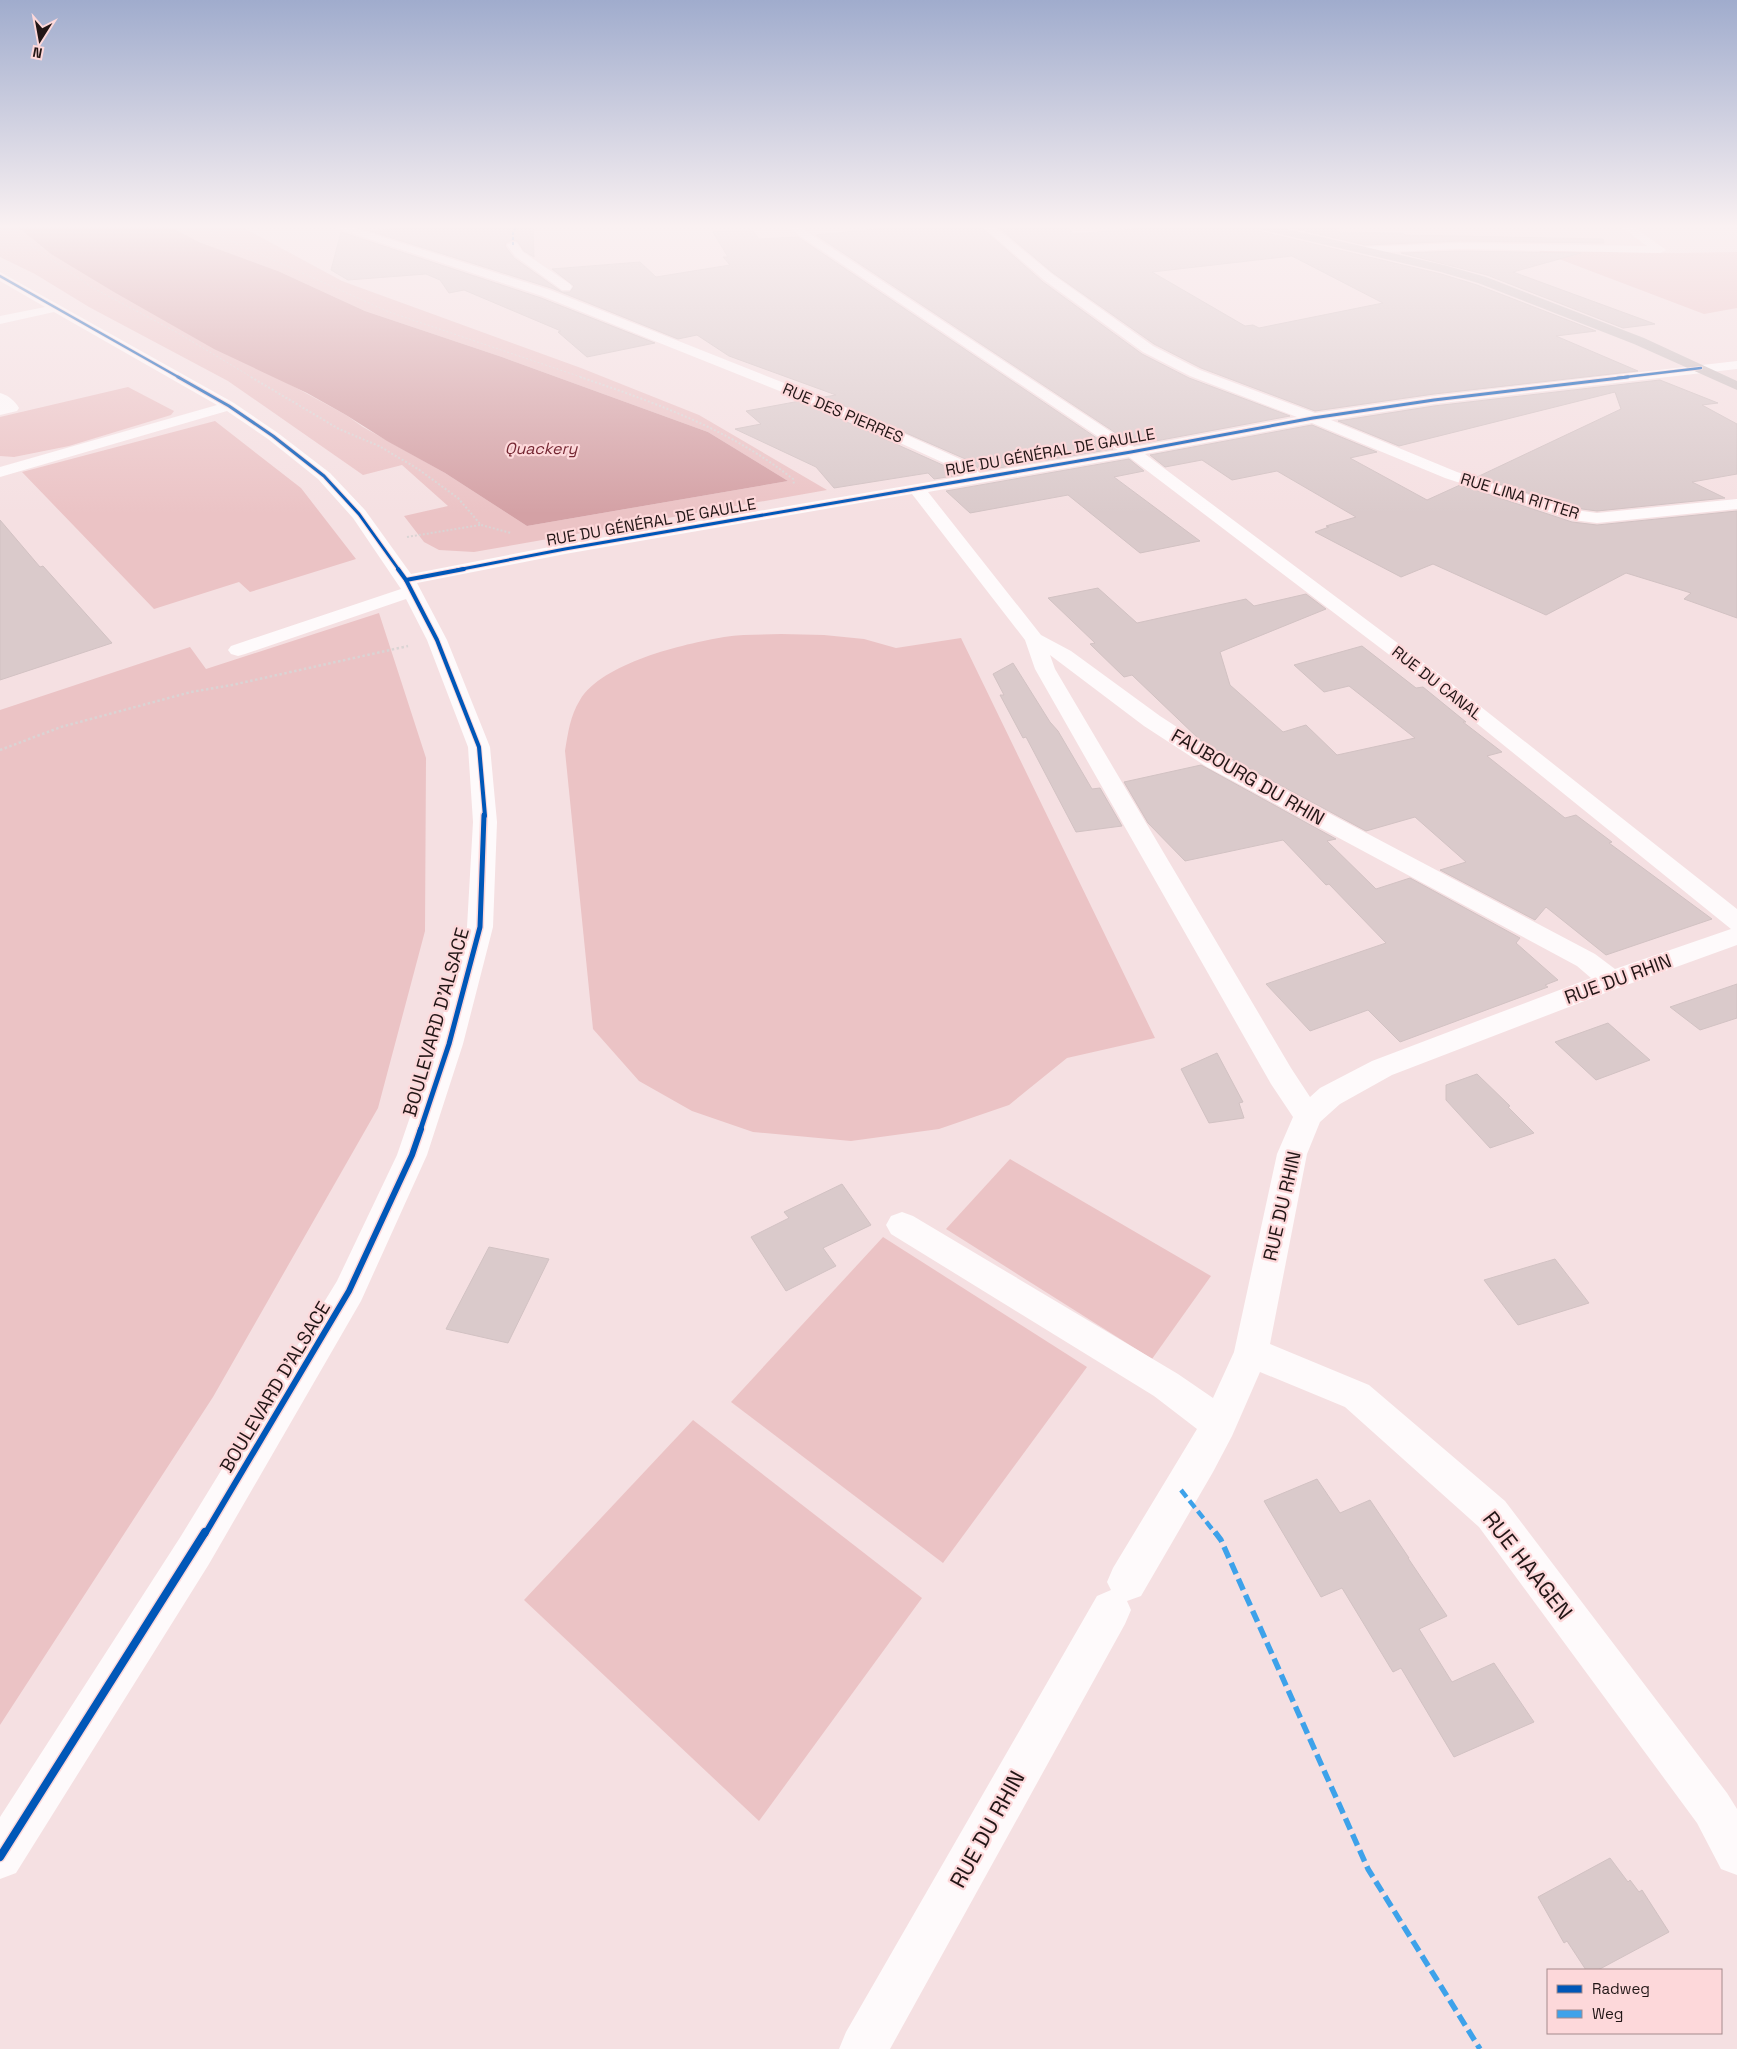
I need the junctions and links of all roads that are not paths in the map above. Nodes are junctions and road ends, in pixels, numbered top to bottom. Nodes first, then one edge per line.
1 (82, 323) edge
2 (621, 323) edge
3 (935, 323) edge
4 (1112, 323) edge
5 (1592, 323) edge
6 (1737, 364) edge
7 (1701, 368) junction
8 (1737, 386) edge
9 (0, 397) edge
10 (229, 406) junction
11 (0, 411) edge
12 (1313, 418) junction
13 (1131, 452) junction
14 (0, 472) edge
15 (975, 477) junction
16 (916, 488) junction
17 (1737, 504) edge
18 (409, 586) junction
19 (1034, 639) junction
20 (238, 650) dead end
21 (1737, 922) edge
22 (1737, 936) edge
23 (1612, 980) junction
24 (1308, 1116) junction
25 (902, 1225) dead end
26 (1251, 1352) junction
27 (1219, 1424) junction
28 (1737, 1853) edge
29 (0, 1857) edge
30 (864, 2049) edge

1 - 10 street, BOULEVARD D'ALSACE
2 - 15 street, RUE DES PIERRES
3 - 13 street, RUE DU CANAL
4 - 12 street, RUE LINA RITTER
5 - 7 main road
6 - 7 street, RUE DU GÉNÉRAL DE GAULLE
7 - 8 main road
7 - 12 street, RUE DU GÉNÉRAL DE GAULLE
9 - 11 street
10 - 14 street
10 - 18 street, BOULEVARD D'ALSACE
12 - 13 street, RUE DU GÉNÉRAL DE GAULLE
12 - 17 street, RUE LINA RITTER
13 - 15 street, RUE DU GÉNÉRAL DE GAULLE
13 - 21 street, RUE DU CANAL
15 - 16 street, RUE DU GÉNÉRAL DE GAULLE
16 - 18 street, RUE DU GÉNÉRAL DE GAULLE
16 - 19 street, FAUBOURG DU RHIN
18 - 20 street, RUE DU GÉNÉRAL DE GAULLE
18 - 29 street, BOULEVARD D'ALSACE
19 - 23 street, FAUBOURG DU RHIN
19 - 24 street
22 - 23 street, RUE DU RHIN
23 - 24 street, RUE DU RHIN
24 - 26 street, RUE DU RHIN
25 - 27 street
26 - 27 street, RUE DU RHIN
26 - 28 street, RUE HAAGEN
27 - 30 street, RUE DU RHIN

